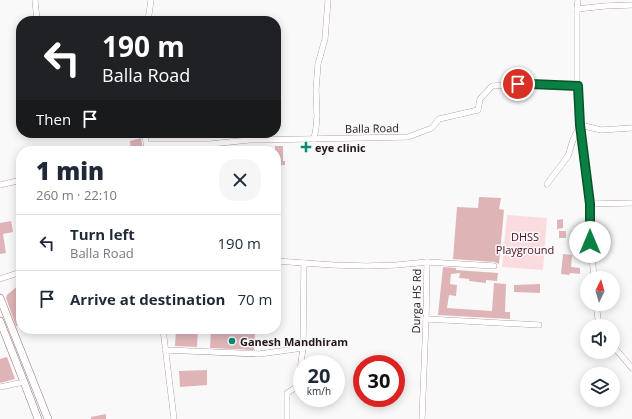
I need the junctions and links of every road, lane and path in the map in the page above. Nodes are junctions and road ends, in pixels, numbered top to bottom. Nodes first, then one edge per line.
1 (35, 0) edge
2 (151, 0) edge
3 (328, 0) edge
4 (578, 0) edge
5 (632, 5) edge
6 (578, 10) junction
7 (37, 16) edge
8 (149, 16) edge
9 (578, 86) junction
10 (580, 125) junction
11 (632, 128) edge
12 (146, 138) edge
13 (314, 139) junction
14 (147, 144) joint
15 (16, 181) edge
16 (0, 184) edge
17 (547, 184) dead end
18 (632, 203) edge
19 (590, 204) junction
20 (281, 261) edge
21 (427, 262) junction
22 (304, 263) junction
23 (494, 266) dead end
24 (593, 271) edge
25 (16, 274) edge
26 (0, 279) edge
27 (0, 298) edge
28 (426, 319) junction
29 (0, 321) edge
30 (540, 325) dead end
31 (163, 334) edge
32 (303, 348) junction
33 (165, 350) junction
34 (620, 354) edge
35 (632, 368) edge
36 (24, 382) junction
37 (0, 387) edge
38 (38, 419) edge
39 (48, 419) edge
40 (174, 419) edge
41 (287, 419) edge
42 (422, 419) edge

1 - 7 street
2 - 8 street
3 - 13 street
4 - 6 street
5 - 6 street
6 - 9 street
9 - 10 street
9 - 13 street, Balla Road
10 - 11 street
10 - 17 street
10 - 19 street
12 - 14 street
13 - 14 street, Balla Road
15 - 16 street
18 - 19 street
19 - 24 street
20 - 22 street, Durga HS Rd
21 - 22 street, Durga HS Rd
21 - 23 street
21 - 28 street, Durga HS Rd
22 - 32 street
25 - 26 street
27 - 39 main road
28 - 30 street
28 - 42 street, Durga HS Rd
29 - 36 main road
31 - 33 street
32 - 33 street
32 - 41 street
33 - 40 street
34 - 35 street
36 - 37 street
36 - 38 main road

